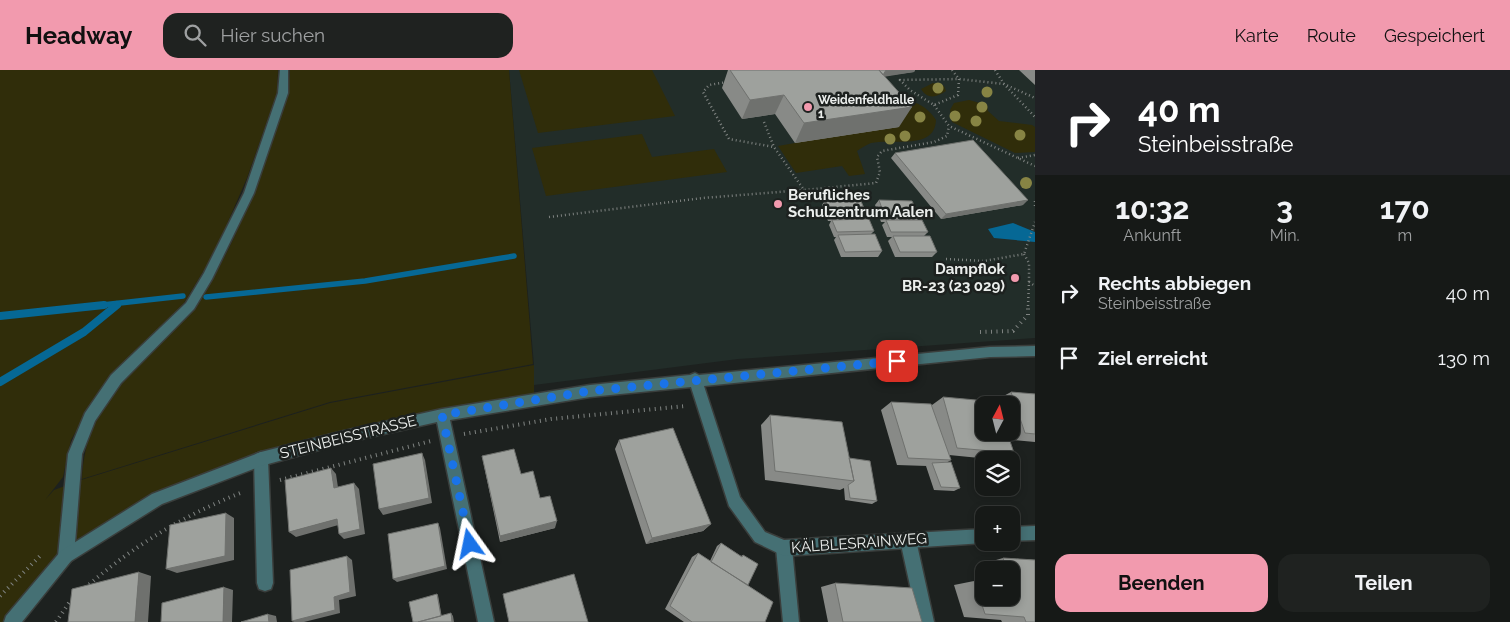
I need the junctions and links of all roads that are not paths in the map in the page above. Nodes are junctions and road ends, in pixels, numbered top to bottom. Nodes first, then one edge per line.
1 (284, 70) edge
2 (1035, 351) edge
3 (695, 379) junction
4 (442, 415) junction
5 (261, 459) junction
6 (1035, 533) edge
7 (1020, 534) edge
8 (975, 536) edge
9 (908, 540) junction
10 (784, 548) junction
11 (66, 556) junction
12 (265, 583) dead end
13 (12, 622) edge
14 (486, 622) edge
15 (791, 622) edge
16 (926, 622) edge

1 - 11 street
2 - 3 street, STEINBEISSTRASSE
3 - 4 street, STEINBEISSTRASSE
3 - 10 street, KÄLBLESRAINWEG
4 - 5 street, STEINBEISSTRASSE
4 - 14 street
5 - 11 street, STEINBEISSTRASSE
5 - 12 street
6 - 7 street
8 - 9 street, KÄLBLESRAINWEG
9 - 10 street, KÄLBLESRAINWEG
9 - 16 street
10 - 15 street
11 - 13 street, STEINBEISSTRASSE

